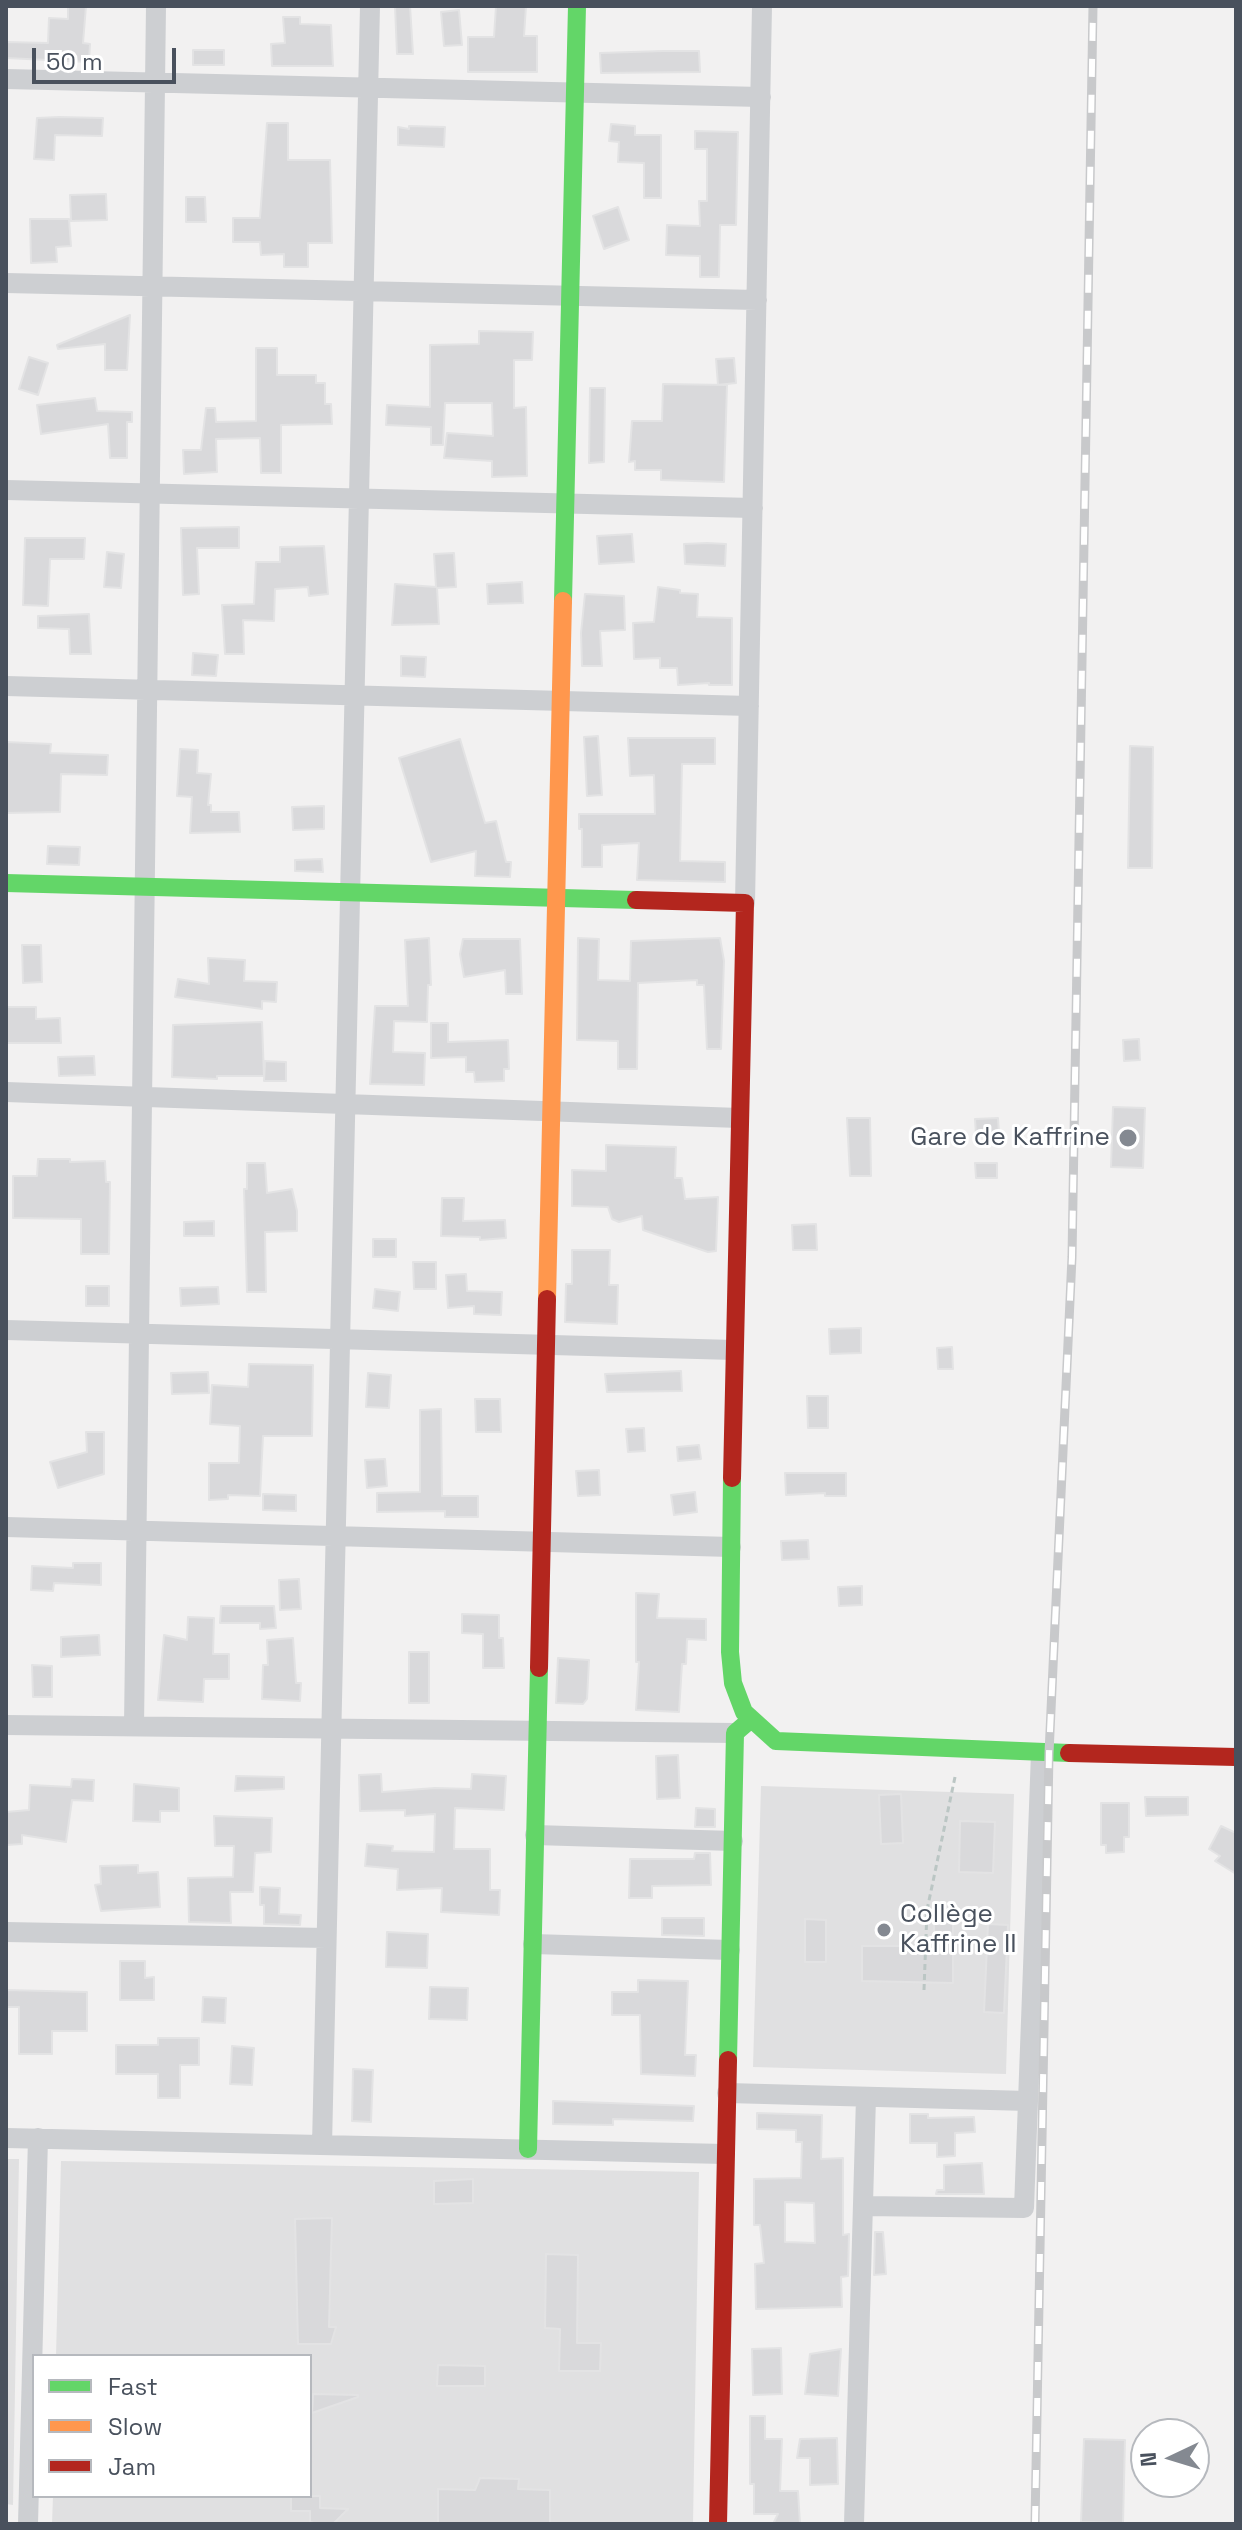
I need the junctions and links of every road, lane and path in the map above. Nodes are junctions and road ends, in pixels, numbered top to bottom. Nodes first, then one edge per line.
1 (156, 6) edge
2 (370, 6) edge
3 (577, 6) edge
4 (762, 6) edge
5 (6, 79) edge
6 (155, 83) junction
7 (368, 87) junction
8 (575, 92) junction
9 (761, 97) junction
10 (6, 283) edge
11 (153, 286) junction
12 (364, 291) junction
13 (570, 296) junction
14 (757, 300) junction
15 (6, 490) edge
16 (150, 494) junction
17 (359, 499) junction
18 (566, 504) junction
19 (753, 508) junction
20 (6, 686) edge
21 (147, 689) junction
22 (355, 695) junction
23 (561, 700) junction
24 (749, 706) junction
25 (6, 883) edge
26 (145, 887) junction
27 (350, 892) junction
28 (557, 898) junction
29 (745, 903) junction
30 (6, 1092) edge
31 (142, 1097) junction
32 (345, 1104) junction
33 (552, 1111) junction
34 (739, 1118) junction
35 (6, 1330) edge
36 (139, 1333) junction
37 (340, 1339) junction
38 (546, 1345) junction
39 (734, 1350) junction
40 (6, 1527) edge
41 (137, 1531) junction
42 (336, 1536) junction
43 (542, 1541) junction
44 (731, 1547) junction
45 (6, 1725) edge
46 (134, 1726) junction
47 (742, 1727) junction
48 (331, 1729) junction
49 (538, 1731) junction
50 (961, 1749) junction
51 (1041, 1753) junction
52 (1236, 1757) edge
53 (535, 1835) junction
54 (733, 1841) junction
55 (6, 1932) edge
56 (326, 1938) junction
57 (533, 1944) junction
58 (730, 1950) junction
59 (924, 1990) dead end
60 (727, 2093) junction
61 (866, 2097) junction
62 (1028, 2101) junction
63 (6, 2138) edge
64 (38, 2138) junction
65 (322, 2145) junction
66 (528, 2149) junction
67 (725, 2154) junction
68 (863, 2206) junction
69 (32, 2354) edge
70 (32, 2370) edge
71 (28, 2524) edge
72 (718, 2524) edge
73 (854, 2524) edge

1 - 6 street
2 - 7 street
3 - 8 street
4 - 9 street
5 - 6 street
6 - 7 street
6 - 11 street
7 - 8 street
7 - 12 street
8 - 9 street
8 - 13 street
9 - 14 street
10 - 11 street
11 - 12 street
11 - 16 street
12 - 13 street
12 - 17 street
13 - 14 street
13 - 18 street
14 - 19 street
15 - 16 street
16 - 17 street
16 - 21 street
17 - 18 street
17 - 22 street
18 - 19 street
18 - 23 street
19 - 24 street
20 - 21 street
21 - 22 street
21 - 26 street
22 - 23 street
22 - 27 street
23 - 24 street
23 - 28 street
24 - 29 street
25 - 26 street
26 - 27 street
26 - 31 street
27 - 28 street
27 - 32 street
28 - 29 street
28 - 33 street
29 - 34 street
30 - 31 street
31 - 32 street
31 - 36 street
32 - 33 street
32 - 37 street
33 - 34 street
33 - 38 street
34 - 39 street
35 - 36 street
36 - 37 street
36 - 41 street
37 - 38 street
37 - 42 street
38 - 39 street
38 - 43 street
39 - 44 street
40 - 41 street
41 - 42 street
41 - 46 street
42 - 43 street
42 - 48 street
43 - 44 street
43 - 49 street
44 - 47 street
45 - 46 street
46 - 48 street
47 - 49 street
47 - 50 street
47 - 54 street
48 - 49 street
48 - 56 street
49 - 53 street
50 - 51 street
50 - 59 path
51 - 52 street
51 - 62 street
53 - 54 street
53 - 57 street
54 - 58 street
55 - 56 street
56 - 65 street
57 - 58 street
57 - 66 street
58 - 60 street
60 - 61 street
60 - 67 street
61 - 62 street
61 - 68 street
62 - 68 street
63 - 64 street
64 - 65 street
64 - 69 street
65 - 66 street
66 - 67 street
67 - 72 street
68 - 73 street
70 - 71 street

